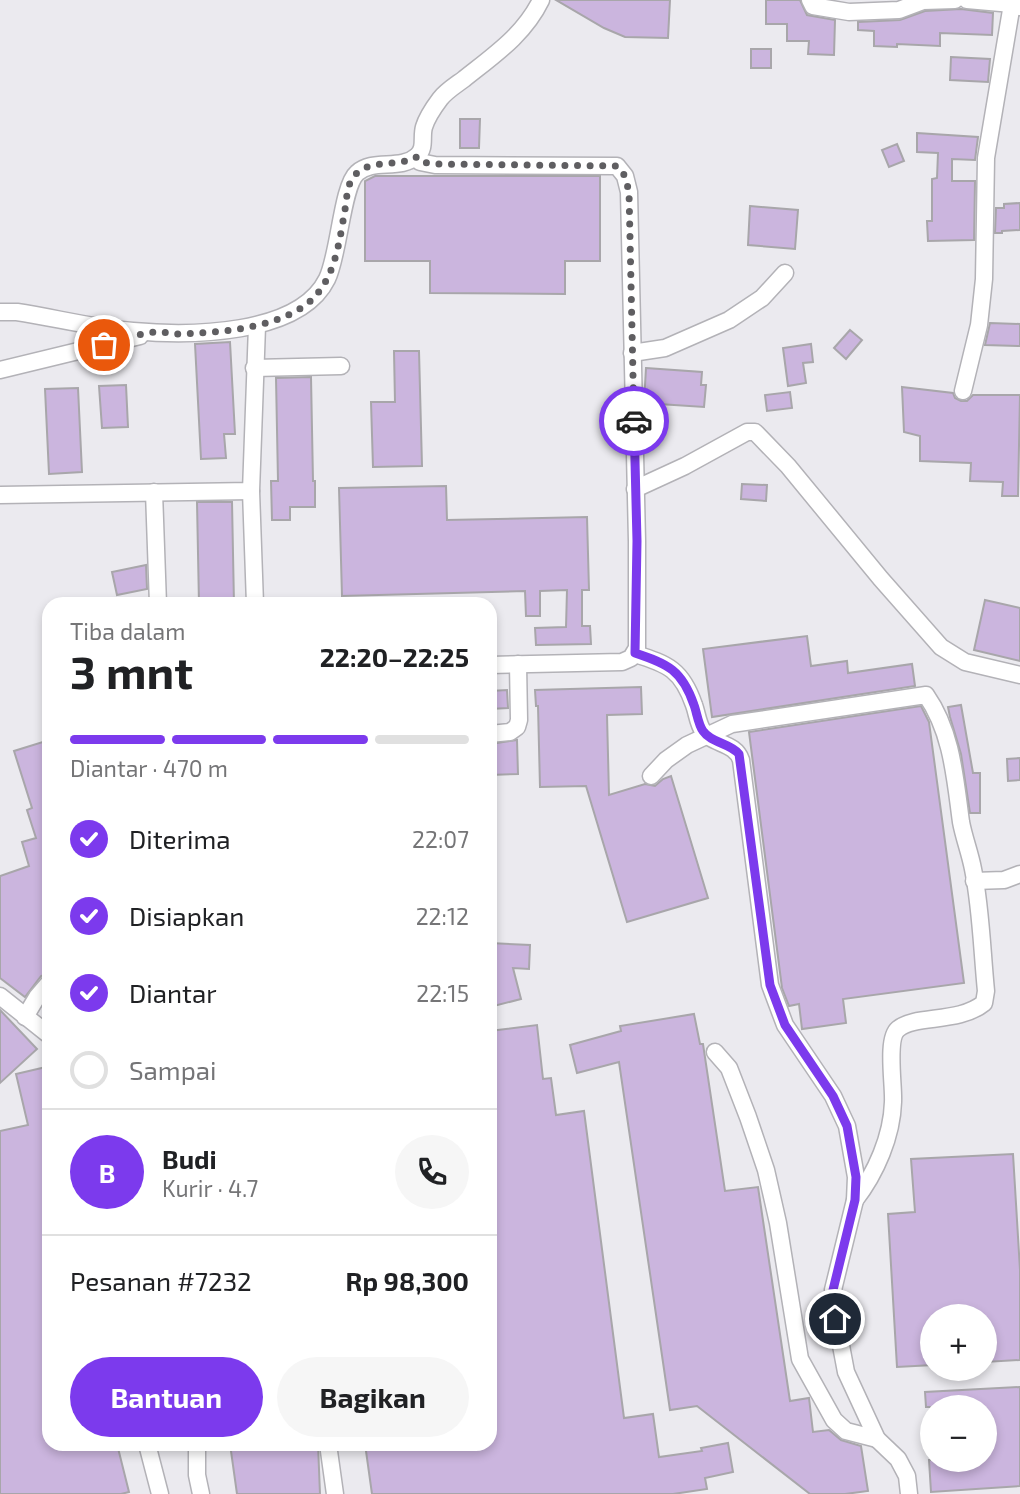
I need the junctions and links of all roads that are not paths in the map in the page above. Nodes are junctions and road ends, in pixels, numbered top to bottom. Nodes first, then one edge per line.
1 (541, 0) edge
2 (810, 0) edge
3 (955, 0) edge
4 (967, 0) edge
5 (1016, 6) edge
6 (416, 157) junction
7 (785, 273) dead end
8 (0, 312) edge
9 (257, 327) junction
10 (156, 332) junction
11 (632, 354) junction
12 (341, 366) dead end
13 (254, 368) junction
14 (0, 370) edge
15 (962, 391) dead end
16 (635, 489) junction
17 (251, 491) junction
18 (154, 492) junction
19 (0, 495) edge
20 (158, 597) edge
21 (255, 597) edge
22 (635, 653) junction
23 (518, 664) junction
24 (497, 665) edge
25 (1020, 675) edge
26 (497, 733) edge
27 (708, 736) junction
28 (651, 776) dead end
29 (1020, 874) edge
30 (974, 881) junction
31 (42, 991) edge
32 (0, 996) edge
33 (25, 1017) junction
34 (42, 1030) edge
35 (715, 1052) dead end
36 (855, 1200) junction
37 (877, 1439) junction
38 (149, 1451) edge
39 (198, 1451) edge
40 (329, 1451) edge
41 (160, 1494) edge
42 (201, 1494) edge
43 (335, 1494) edge
44 (909, 1494) edge

1 - 6 street
2 - 3 street
4 - 5 street
5 - 15 street
6 - 9 street
6 - 11 street
7 - 11 street
8 - 10 street
9 - 10 street
9 - 13 street
10 - 14 street
11 - 16 street
12 - 13 street
13 - 17 street
16 - 22 street
16 - 25 street
17 - 18 street
17 - 21 street
18 - 19 street
18 - 20 street
22 - 23 street
22 - 27 street
23 - 24 street
23 - 26 street
27 - 28 street
27 - 30 street
27 - 36 street
29 - 30 street
30 - 36 street
31 - 33 street
32 - 33 street
33 - 34 street
35 - 37 street
36 - 37 street
37 - 44 street
38 - 41 street
39 - 42 street
40 - 43 street

